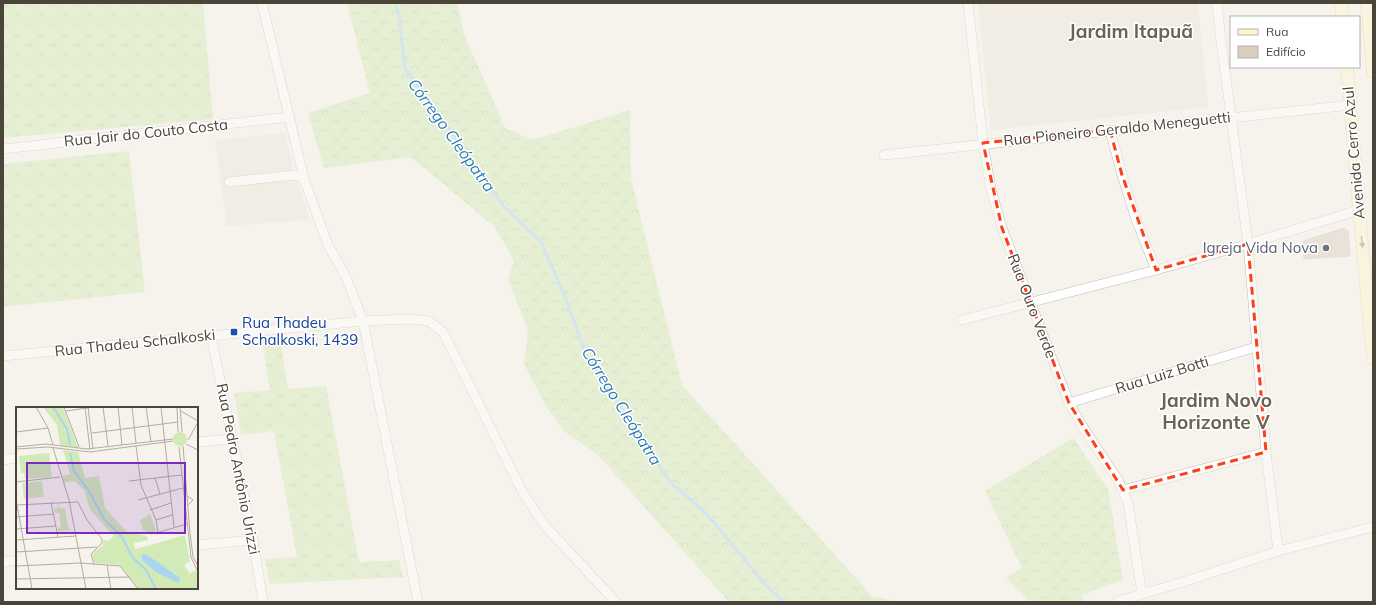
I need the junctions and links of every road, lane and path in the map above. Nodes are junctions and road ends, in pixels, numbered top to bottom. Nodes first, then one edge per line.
1 (262, 3) edge
2 (968, 3) edge
3 (1217, 3) edge
4 (1341, 3) edge
5 (1367, 3) edge
6 (1342, 16) edge
7 (1360, 22) edge
8 (1347, 68) edge
9 (1373, 73) edge
10 (1351, 105) junction
11 (290, 117) junction
12 (1231, 117) junction
13 (1110, 130) junction
14 (983, 143) junction
15 (3, 149) edge
16 (884, 155) dead end
17 (304, 179) junction
18 (229, 182) dead end
19 (1359, 210) junction
20 (1248, 244) junction
21 (1156, 270) junction
22 (1367, 292) junction
23 (1030, 302) junction
24 (962, 320) dead end
25 (363, 321) junction
26 (1373, 323) edge
27 (211, 336) junction
28 (1256, 347) junction
29 (3, 356) edge
30 (1373, 359) edge
31 (1069, 403) junction
32 (231, 439) junction
33 (198, 442) edge
34 (1266, 452) junction
35 (16, 458) edge
36 (3, 460) edge
37 (1123, 490) junction
38 (1373, 527) edge
39 (253, 540) junction
40 (198, 545) edge
41 (1278, 551) junction
42 (16, 560) edge
43 (3, 562) edge
44 (1142, 594) junction
45 (1118, 601) edge
46 (263, 602) edge
47 (418, 602) edge
48 (616, 602) edge

1 - 11 street
2 - 14 street, Rua Ouro Verde
3 - 12 street
4 - 6 main road
5 - 9 main road, Avenida Cerro Azul
7 - 9 main road
8 - 10 main road, Avenida Cerro Azul
10 - 12 street, Rua Pioneiro Geraldo Meneguetti
10 - 19 main road, Avenida Cerro Azul
11 - 15 street, Rua Jair do Couto Costa
11 - 17 street
12 - 13 street, Rua Pioneiro Geraldo Meneguetti
12 - 20 street
13 - 14 street, Rua Pioneiro Geraldo Meneguetti
13 - 21 street
14 - 16 street, Rua Pioneiro Geraldo Meneguetti
14 - 23 street, Rua Ouro Verde
17 - 18 street
17 - 25 street
19 - 20 street
19 -> 22 main road, Avenida Cerro Azul
20 - 21 street
20 - 28 street
21 - 23 street
22 - 26 main road
22 - 30 main road, Avenida Cerro Azul
23 - 24 street
23 - 31 street, Rua Ouro Verde
25 - 27 street, Rua Thadeu Schalkoski
25 - 47 street
25 - 48 street, Rua Thadeu Schalkoski
27 - 29 street, Rua Thadeu Schalkoski
27 - 32 street, Rua Pedro Antônio Urizzi
28 - 31 street, Rua Luiz Botti
28 - 34 street
31 - 37 street, Rua Ouro Verde
32 - 33 street
32 - 39 street, Rua Pedro Antônio Urizzi
34 - 37 street
34 - 41 street
35 - 36 street
37 - 44 street, Rua Ouro Verde
38 - 41 street
39 - 40 street
39 - 46 street, Rua Pedro Antônio Urizzi
41 - 44 street
42 - 43 street
44 - 45 street

